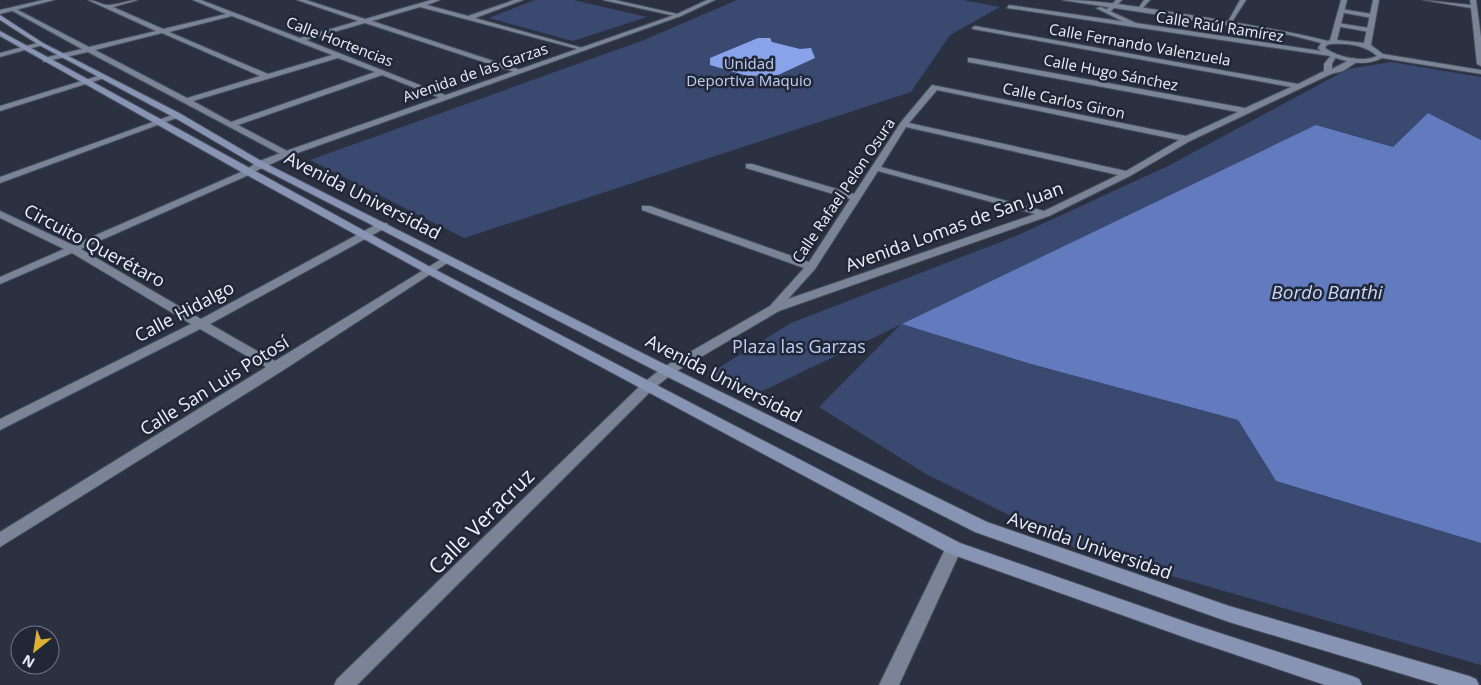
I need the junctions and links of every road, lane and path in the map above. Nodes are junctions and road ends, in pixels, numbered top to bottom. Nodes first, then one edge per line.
1 (31, 0) edge
2 (51, 0) edge
3 (91, 0) edge
4 (134, 0) edge
5 (196, 0) edge
6 (300, 0) edge
7 (437, 0) edge
8 (520, 0) edge
9 (606, 0) edge
10 (712, 0) edge
11 (1065, 0) edge
12 (1119, 0) edge
13 (1147, 0) edge
14 (1243, 0) edge
15 (1344, 0) edge
16 (1376, 0) edge
17 (1426, 0) edge
18 (616, 1) edge
19 (1473, 4) edge
20 (421, 5) junction
21 (1009, 6) dead end
22 (0, 7) edge
23 (106, 7) junction
24 (1111, 8) junction
25 (12, 9) junction
26 (1138, 9) junction
27 (1341, 11) junction
28 (0, 12) edge
29 (233, 14) junction
30 (679, 15) junction
31 (1372, 16) junction
32 (0, 17) edge
33 (468, 18) junction
34 (366, 21) junction
35 (1228, 24) junction
36 (1134, 25) junction
37 (1338, 25) junction
38 (975, 28) dead end
39 (1370, 30) junction
40 (163, 31) junction
41 (0, 33) edge
42 (300, 40) junction
43 (1331, 42) junction
44 (41, 44) junction
45 (1367, 47) junction
46 (25, 48) junction
47 (583, 49) junction
48 (89, 50) junction
49 (0, 55) edge
50 (339, 55) junction
51 (1332, 55) junction
52 (64, 56) junction
53 (1381, 56) junction
54 (46, 60) junction
55 (971, 60) dead end
56 (1356, 60) junction
57 (1481, 64) edge
58 (520, 71) junction
59 (383, 72) junction
60 (1328, 72) junction
61 (1481, 72) edge
62 (104, 77) junction
63 (268, 77) junction
64 (88, 82) junction
65 (1300, 86) junction
66 (935, 87) joint
67 (446, 97) junction
68 (186, 101) junction
69 (0, 109) edge
70 (1246, 112) junction
71 (178, 116) junction
72 (160, 123) junction
73 (904, 124) junction
74 (230, 125) junction
75 (1187, 139) junction
76 (286, 154) junction
77 (749, 166) dead end
78 (254, 168) junction
79 (876, 168) junction
80 (1127, 174) junction
81 (0, 180) edge
82 (856, 198) junction
83 (646, 208) dead end
84 (0, 214) edge
85 (1045, 214) junction
86 (383, 225) junction
87 (365, 234) junction
88 (72, 249) junction
89 (447, 260) junction
90 (811, 267) junction
91 (430, 271) junction
92 (0, 281) edge
93 (774, 308) junction
94 (202, 323) junction
95 (277, 368) junction
96 (667, 371) junction
97 (647, 387) junction
98 (0, 426) edge
99 (0, 540) edge
100 (954, 548) junction
101 (344, 685) edge
102 (889, 685) edge
103 (1352, 685) edge
104 (1469, 685) edge

1 - 22 street
2 - 25 street
3 - 23 street
4 - 23 street
5 - 29 street, Calle Hortencias
6 - 34 street
7 - 20 street
8 - 33 street
9 - 18 street
10 - 30 street, Avenida de las Garzas
11 - 24 street, Calle Raúl Ramírez
12 - 24 street
13 - 26 street
14 - 35 street
15 - 27 street
16 - 31 street
17 - 19 street
18 - 30 street
19 - 57 street
20 - 33 street
20 - 34 street
21 - 36 street
23 - 40 street
24 - 26 street
24 - 36 street, Calle Raúl Ramírez
25 - 28 street
25 - 48 street
26 - 35 street
27 - 31 street
27 - 37 street
29 - 40 street
29 - 42 street, Calle Hortencias
30 - 47 street, Avenida de las Garzas
31 - 39 street
32 - 44 main road, Avenida Universidad
33 - 47 street
34 - 42 street
34 - 58 street
35 - 43 street
36 - 51 street, Calle Raúl Ramírez
37 - 39 street
37 - 43 street
38 - 65 street, Calle Fernando Valenzuela
39 - 45 street
40 - 48 street
40 - 63 street
41 - 46 main road, Avenida Universidad
42 - 50 street, Calle Hortencias
43 - 45 street
43 - 51 street
44 - 46 street
44 - 52 main road, Avenida Universidad
45 - 53 street
46 - 49 street
46 - 54 main road, Avenida Universidad
47 - 58 street, Avenida de las Garzas
48 - 52 street
48 - 68 street
50 - 59 street, Calle Hortencias
50 - 63 street
51 - 56 street, Calle Raúl Ramírez
51 - 60 street
52 - 54 street
52 - 62 main road, Avenida Universidad
53 - 56 street
53 - 61 street
54 - 64 main road, Avenida Universidad
55 - 70 street, Calle Hugo Sánchez
56 - 60 street, Avenida Lomas de San Juan
58 - 67 street, Avenida de las Garzas
59 - 67 street, Calle Hortencias
59 - 74 street
60 - 65 street, Avenida Lomas de San Juan
62 - 64 street
62 - 71 main road, Avenida Universidad
63 - 68 street
64 - 69 street
64 - 72 main road, Avenida Universidad
65 - 70 street, Avenida Lomas de San Juan
66 - 73 street, Calle Rafael Pelon Osura
66 - 75 street, Calle Carlos Giron
67 - 76 street, Avenida de las Garzas
68 - 74 street
70 - 75 street, Avenida Lomas de San Juan
71 - 72 street
71 - 78 main road, Avenida Universidad
72 - 78 main road, Avenida Universidad
72 - 81 street
73 - 79 street, Calle Rafael Pelon Osura
73 - 80 street
74 - 76 street
75 - 80 street, Avenida Lomas de San Juan
76 - 78 street, Avenida de las Garzas
77 - 82 street
78 - 86 main road, Avenida Universidad
78 - 87 main road, Avenida Universidad
78 - 88 street, Avenida de las Garzas
79 - 82 street, Calle Rafael Pelon Osura
79 - 85 street
80 - 85 street, Avenida Lomas de San Juan
82 - 90 street, Calle Rafael Pelon Osura
83 - 90 street
84 - 88 street, Circuito Querétaro
85 - 93 street, Avenida Lomas de San Juan
86 - 87 street, Calle Hidalgo
86 - 89 main road, Avenida Universidad
87 - 91 main road, Avenida Universidad
87 - 94 street, Calle Hidalgo
88 - 92 street, Avenida de las Garzas
88 - 94 street, Circuito Querétaro
89 - 91 street, Calle San Luis Potosí
89 - 96 main road, Avenida Universidad
90 - 93 street, Calle Rafael Pelon Osura
91 - 95 street, Calle San Luis Potosí
91 - 97 main road, Avenida Universidad
93 - 96 street, Avenida Lomas de San Juan
94 - 95 street, Circuito Querétaro
94 - 98 street, Calle Hidalgo
95 - 99 street, Calle San Luis Potosí
96 - 97 street, Avenida Lomas de San Juan
96 - 104 main road, Avenida Universidad
97 - 100 main road, Avenida Universidad
97 - 101 street, Calle Veracruz
100 - 102 street
100 - 103 main road, Avenida Universidad

